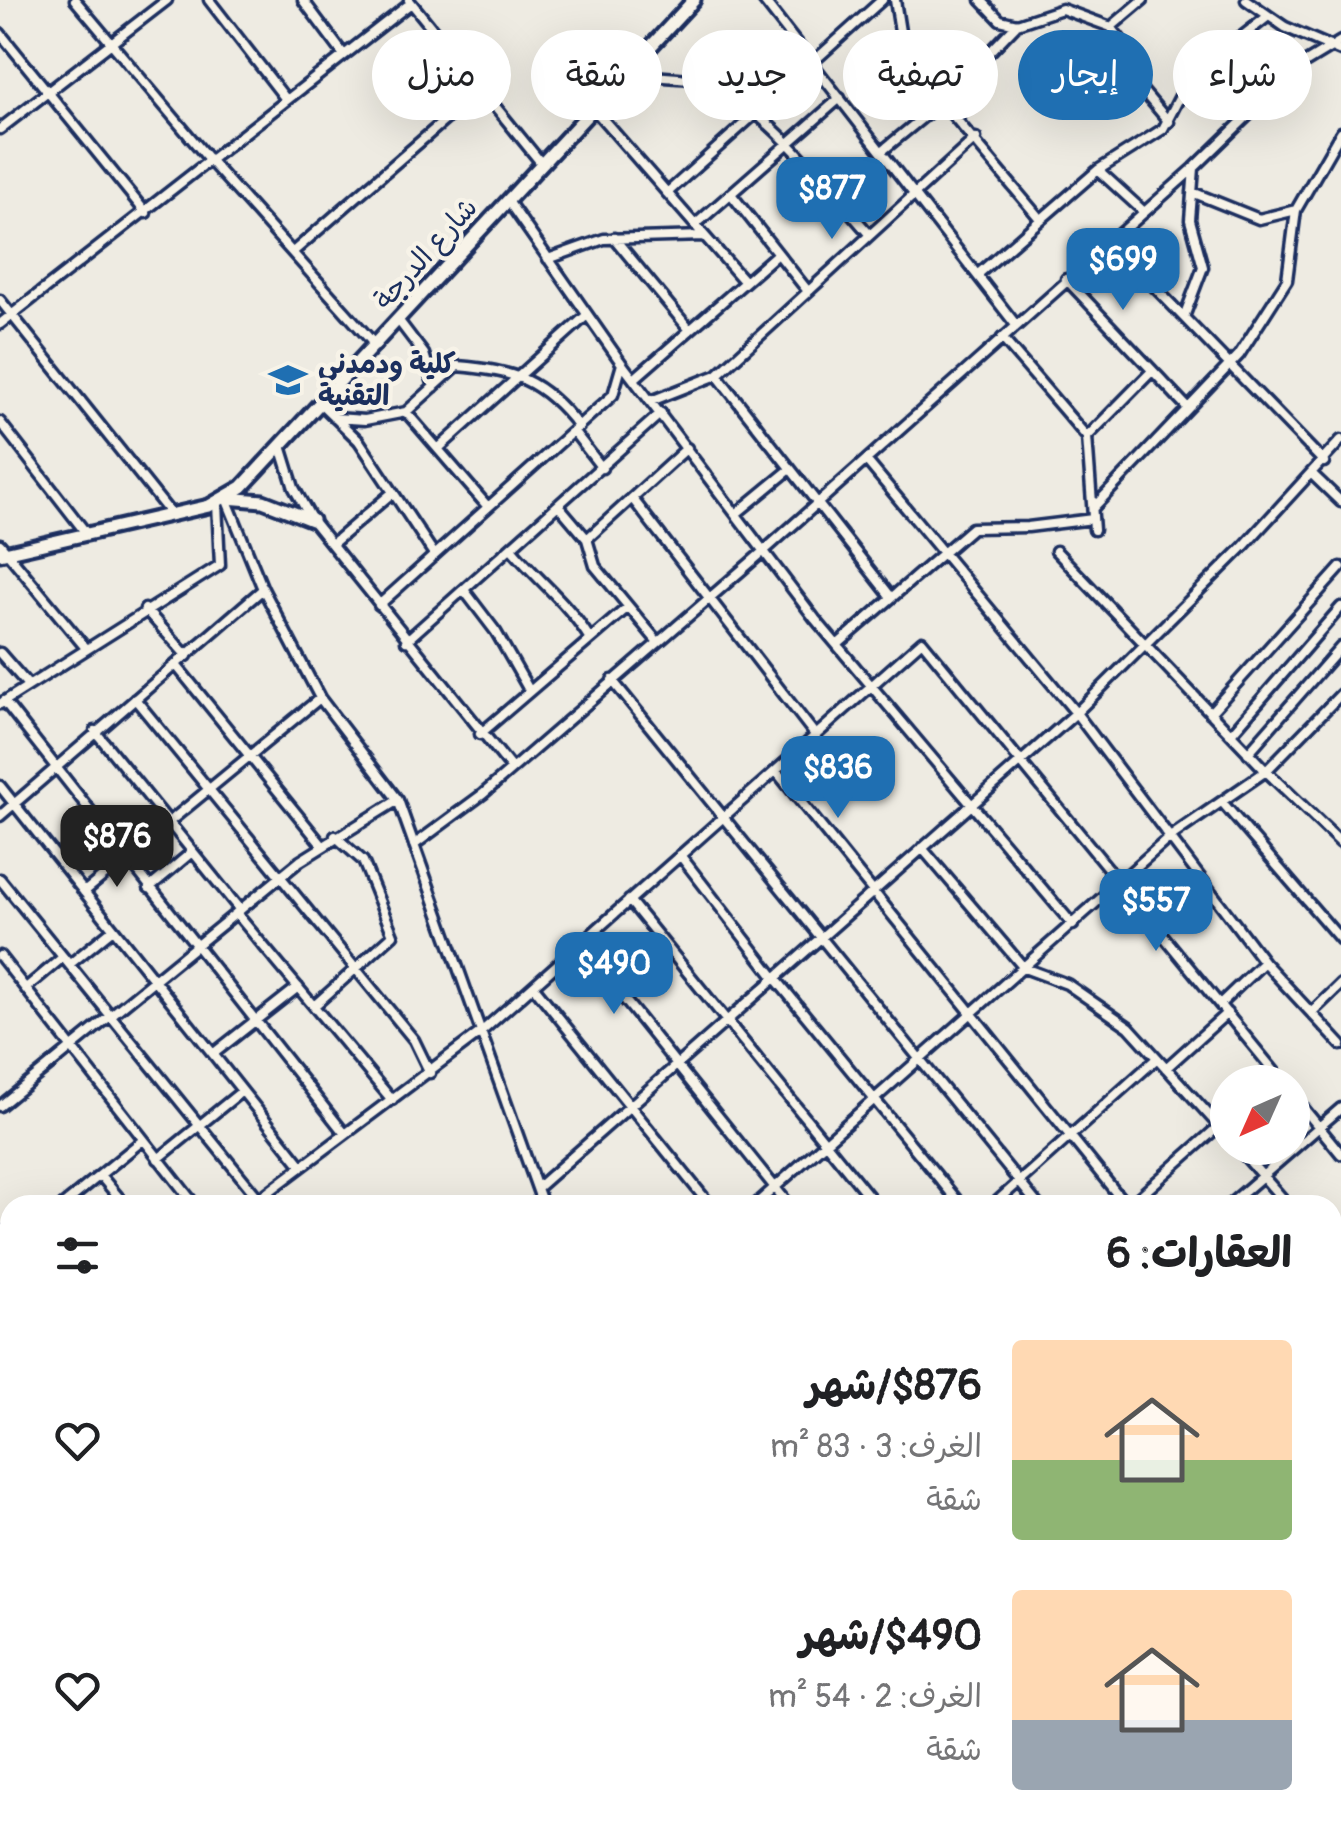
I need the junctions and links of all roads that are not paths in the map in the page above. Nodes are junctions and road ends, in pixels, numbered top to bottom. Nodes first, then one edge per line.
1 (75, 0) edge
2 (168, 0) edge
3 (208, 0) edge
4 (303, 0) edge
5 (694, 0) edge
6 (763, 0) edge
7 (882, 0) edge
8 (894, 0) edge
9 (982, 0) edge
10 (1143, 0) edge
11 (1246, 0) edge
12 (410, 2) edge
13 (1057, 5) edge
14 (1266, 17) junction
15 (1016, 24) junction
16 (1111, 27) junction
17 (433, 30) edge
18 (788, 30) edge
19 (898, 30) edge
20 (0, 33) edge
21 (662, 34) edge
22 (1341, 41) edge
23 (998, 43) edge
24 (110, 45) junction
25 (1331, 47) junction
26 (1341, 51) edge
27 (823, 52) edge
28 (344, 55) junction
29 (823, 75) edge
30 (48, 94) junction
31 (285, 98) junction
32 (840, 98) junction
33 (446, 120) edge
34 (506, 120) edge
35 (582, 120) edge
36 (603, 120) edge
37 (747, 120) edge
38 (760, 120) edge
39 (920, 120) edge
40 (960, 120) edge
41 (1169, 122) junction
42 (0, 129) edge
43 (1341, 132) edge
44 (976, 138) junction
45 (787, 145) junction
46 (882, 152) junction
47 (212, 163) junction
48 (542, 164) junction
49 (1194, 168) junction
50 (1098, 170) junction
51 (1192, 192) junction
52 (667, 193) junction
53 (732, 194) junction
54 (916, 194) junction
55 (508, 202) junction
56 (1296, 210) junction
57 (1143, 211) junction
58 (146, 213) junction
59 (1040, 220) junction
60 (695, 225) junction
61 (869, 234) junction
62 (704, 236) junction
63 (614, 238) junction
64 (1109, 240) junction
65 (294, 252) junction
66 (777, 254) junction
67 (548, 259) junction
68 (977, 275) junction
69 (1066, 279) junction
70 (744, 281) junction
71 (807, 290) junction
72 (0, 300) edge
73 (12, 315) junction
74 (587, 315) junction
75 (1184, 317) junction
76 (400, 321) junction
77 (0, 324) edge
78 (1016, 325) junction
79 (688, 329) junction
80 (1002, 338) junction
81 (376, 346) junction
82 (622, 364) junction
83 (1230, 365) junction
84 (1151, 372) junction
85 (518, 374) junction
86 (718, 375) junction
87 (634, 379) junction
88 (434, 387) junction
89 (652, 400) junction
90 (322, 405) junction
91 (1187, 407) junction
92 (406, 412) junction
93 (662, 413) junction
94 (335, 418) junction
95 (0, 422) edge
96 (576, 430) junction
97 (1087, 436) junction
98 (1341, 440) edge
99 (439, 448) junction
100 (687, 448) junction
101 (282, 449) junction
102 (866, 460) junction
103 (1324, 462) junction
104 (602, 468) junction
105 (788, 471) junction
106 (1313, 475) junction
107 (392, 493) junction
108 (632, 498) junction
109 (222, 501) junction
110 (1341, 502) edge
111 (816, 505) junction
112 (560, 506) junction
113 (488, 507) junction
114 (1094, 508) junction
115 (737, 513) junction
116 (171, 514) junction
117 (1093, 519) junction
118 (312, 520) junction
119 (1094, 530) dead end
120 (86, 533) junction
121 (586, 539) junction
122 (332, 544) junction
123 (511, 548) junction
124 (2, 550) edge
125 (765, 550) junction
126 (1056, 551) dead end
127 (942, 552) junction
128 (434, 554) junction
129 (1341, 567) edge
130 (263, 589) junction
131 (464, 590) junction
132 (709, 597) junction
133 (891, 598) junction
134 (379, 604) junction
135 (628, 607) junction
136 (1341, 607) edge
137 (144, 609) junction
138 (590, 639) junction
139 (406, 641) junction
140 (657, 641) junction
141 (837, 645) junction
142 (1146, 646) junction
143 (85, 647) junction
144 (1341, 647) edge
145 (0, 653) edge
146 (186, 656) junction
147 (176, 665) junction
148 (612, 680) junction
149 (28, 685) junction
150 (872, 686) junction
151 (529, 690) junction
152 (1341, 694) edge
153 (320, 698) junction
154 (135, 699) junction
155 (2, 702) edge
156 (1076, 712) junction
157 (1210, 713) junction
158 (96, 732) junction
159 (480, 734) junction
160 (1231, 734) junction
161 (816, 736) junction
162 (1248, 753) junction
163 (252, 754) junction
164 (1017, 760) junction
165 (54, 767) junction
166 (512, 770) junction
167 (776, 772) junction
168 (1266, 772) junction
169 (0, 786) edge
170 (209, 790) junction
171 (398, 800) junction
172 (13, 802) junction
173 (972, 802) junction
174 (1222, 802) junction
175 (0, 816) edge
176 (724, 816) junction
177 (169, 822) junction
178 (335, 836) junction
179 (1170, 837) junction
180 (1341, 843) edge
181 (322, 844) junction
182 (414, 845) junction
183 (922, 848) junction
184 (192, 852) junction
185 (680, 855) junction
186 (126, 859) junction
187 (278, 878) junction
188 (0, 879) edge
189 (1122, 880) junction
190 (149, 888) junction
191 (84, 892) junction
192 (871, 893) junction
193 (629, 900) junction
194 (238, 912) junction
195 (1073, 925) junction
196 (113, 928) junction
197 (822, 936) junction
198 (1341, 940) edge
199 (581, 945) junction
200 (195, 948) junction
201 (0, 956) edge
202 (66, 961) junction
203 (1264, 962) junction
204 (1024, 968) junction
205 (354, 970) junction
206 (774, 978) junction
207 (155, 982) junction
208 (1341, 984) edge
209 (534, 987) junction
210 (26, 988) junction
211 (298, 988) junction
212 (1220, 1004) junction
213 (314, 1006) junction
214 (1312, 1012) junction
215 (1228, 1013) junction
216 (970, 1014) junction
217 (113, 1016) junction
218 (256, 1020) junction
219 (728, 1020) junction
220 (1341, 1023) edge
221 (1330, 1030) junction
222 (481, 1032) junction
223 (1341, 1045) edge
224 (71, 1048) junction
225 (213, 1054) junction
226 (922, 1058) junction
227 (1155, 1060) junction
228 (676, 1065) junction
229 (1269, 1065) edge
230 (1166, 1068) junction
231 (430, 1073) junction
232 (242, 1091) junction
233 (875, 1099) junction
234 (392, 1100) junction
235 (0, 1106) edge
236 (630, 1106) junction
237 (1341, 1108) edge
238 (1310, 1116) edge
239 (1210, 1117) edge
240 (199, 1126) junction
241 (1321, 1129) junction
242 (345, 1134) junction
243 (1072, 1135) junction
244 (1210, 1135) edge
245 (143, 1140) junction
246 (826, 1142) junction
247 (1341, 1154) edge
248 (158, 1158) junction
249 (1254, 1165) edge
250 (302, 1166) junction
251 (1262, 1174) junction
252 (100, 1175) junction
253 (1019, 1182) junction
254 (775, 1187) junction
255 (537, 1188) junction
256 (75, 1195) edge
257 (117, 1195) edge
258 (187, 1195) edge
259 (250, 1195) edge
260 (264, 1195) edge
261 (539, 1195) edge
262 (702, 1195) edge
263 (766, 1195) edge
264 (781, 1195) edge
265 (868, 1195) edge
266 (953, 1195) edge
267 (1004, 1195) edge
268 (1030, 1195) edge
269 (1120, 1195) edge
270 (1140, 1195) edge
271 (1239, 1195) edge
272 (1280, 1195) edge

1 - 24 street
2 - 24 street
3 - 31 street
4 - 28 street
5 - 21 street, شارع الدرجة
6 - 18 street
7 - 27 street
8 - 19 street
9 - 15 street
10 - 16 street
11 - 14 street
12 - 17 street
12 - 28 street
13 - 15 street
13 - 16 street
14 - 25 street
14 - 41 street
15 - 23 street
16 - 41 street
20 - 30 street
22 - 25 street
24 - 30 street
24 - 47 street
25 - 26 street
25 - 49 street
28 - 31 street
29 - 32 street
30 - 42 street
30 - 58 street
31 - 47 street
32 - 45 street
32 - 46 street
33 - 65 street
34 - 48 street
35 - 48 street, شارع الدرجة
36 - 52 street
37 - 52 street
38 - 45 street
39 - 46 street
40 - 44 street
41 - 50 street
43 - 56 street
44 - 54 street
44 - 59 street
45 - 53 street
45 - 61 street
46 - 54 street
47 - 58 street
47 - 65 street
48 - 55 street, شارع الدرجة
49 - 51 street
49 - 57 street
50 - 57 street
50 - 59 street
51 - 56 street
51 - 75 street
52 - 60 street
53 - 60 street
53 - 66 street
54 - 61 street
54 - 68 street
55 - 67 street
55 - 76 street, شارع الدرجة
56 - 83 street
57 - 64 street
58 - 73 street
59 - 68 street
60 - 62 street
61 - 71 street
62 - 63 street
62 - 70 street
63 - 67 street
63 - 79 street
64 - 69 street
64 - 75 street
65 - 81 street
66 - 70 street
66 - 71 street
67 - 74 street
68 - 78 street
69 - 78 street
69 - 84 street
70 - 79 street
71 - 86 street
72 - 73 street
73 - 77 street
73 - 116 street
74 - 82 street
74 - 85 street
75 - 83 street
76 - 81 street, شارع الدرجة
76 - 88 street
78 - 80 street
79 - 87 street
80 - 97 street
80 - 102 street
81 - 90 street, شارع الدرجة
82 - 87 street
82 - 96 street
83 - 91 street
83 - 103 street
84 - 91 street
84 - 97 street
85 - 88 street
85 - 96 street
85 - 99 street
86 - 89 street
86 - 105 street
87 - 89 street
88 - 92 street
89 - 93 street
90 - 94 street
90 - 101 street, شارع الدرجة
91 - 114 street
92 - 94 street
92 - 99 street
93 - 100 street
93 - 104 street
94 - 107 street
95 - 120 street
96 - 104 street
96 - 113 street
97 - 114 street
98 - 103 street
99 - 113 street
100 - 108 street
100 - 115 street
101 - 109 street, شارع الدرجة
101 - 118 street
102 - 111 street
102 - 127 street
103 - 106 street
104 - 112 street
105 - 111 street
105 - 115 street
106 - 110 street
106 - 142 street
107 - 122 street
107 - 128 street
108 - 121 street
108 - 132 street
109 - 116 street, شارع الدرجة
109 - 118 street
109 - 130 street
109 - 137 street
111 - 125 street
111 - 133 street
112 - 121 street
112 - 123 street
113 - 128 street
114 - 117 street
115 - 125 street
116 - 120 street, شارع الدرجة
117 - 119 street
117 - 127 street
118 - 122 street
120 - 124 street, شارع الدرجة
121 - 135 street
122 - 134 street
123 - 131 street
123 - 138 street
124 - 143 street
125 - 132 street
125 - 141 street
126 - 142 street
127 - 133 street
127 - 156 street
128 - 134 street
129 - 157 street
130 - 146 street
130 - 153 street
131 - 139 street
131 - 151 street
132 - 140 street
132 - 161 street
133 - 141 street
134 - 139 street
135 - 138 street
135 - 140 street
136 - 160 street
137 - 143 street
137 - 146 street
138 - 151 street
139 - 159 street
140 - 148 street
141 - 150 street
142 - 156 street
142 - 157 street
143 - 149 street
144 - 162 street
145 - 149 street
146 - 147 street
147 - 154 street
147 - 163 street
148 - 166 street
148 - 176 street
149 - 155 street
150 - 161 street
150 - 164 street
150 - 173 street
151 - 159 street
152 - 168 street
153 - 163 street
153 - 171 street
154 - 158 street
154 - 170 street
155 - 165 street
156 - 164 street
156 - 179 street
157 - 160 street
158 - 165 street
158 - 177 street
159 - 166 street
160 - 162 street
161 - 167 street
162 - 168 street
163 - 170 street
163 - 181 street
164 - 173 street
164 - 189 street
165 - 172 street
165 - 186 street
166 - 182 street
167 - 176 street
167 - 192 street
168 - 174 street
168 - 180 street
169 - 172 street
170 - 177 street
170 - 187 street
171 - 178 street
171 - 182 street
172 - 175 street
172 - 191 street
173 - 183 street
173 - 195 street
174 - 179 street
174 - 198 street
176 - 185 street
176 - 197 street
177 - 184 street
177 - 186 street
178 - 181 street
178 - 205 street
179 - 189 street
179 - 203 street
181 - 187 street
182 - 222 street
183 - 192 street
183 - 204 street
184 - 190 street
184 - 194 street
185 - 193 street
185 - 206 street
186 - 190 street
186 - 191 street
187 - 194 street
187 - 205 street
188 - 202 street
189 - 195 street
189 - 212 street
190 - 200 street
191 - 196 street
192 - 197 street
192 - 216 street
193 - 199 street
193 - 219 street
194 - 200 street
194 - 211 street
195 - 204 street
196 - 202 street
196 - 207 street
197 - 206 street
197 - 226 street
199 - 209 street
199 - 228 street
200 - 207 street
200 - 218 street
201 - 210 street
202 - 210 street
202 - 217 street
203 - 212 street
203 - 214 street
204 - 216 street
204 - 227 street
205 - 213 street
205 - 231 street
206 - 219 street
206 - 233 street
207 - 217 street
207 - 225 street
208 - 214 street
209 - 222 street
209 - 236 street
210 - 224 street
211 - 213 street
211 - 218 street
212 - 215 street
213 - 234 street
214 - 221 street
215 - 229 street
215 - 230 street
216 - 226 street
216 - 243 street
217 - 224 street
217 - 240 street
218 - 225 street
218 - 242 street
219 - 228 street
219 - 246 street
220 - 221 street
221 - 223 street
222 - 231 street
222 - 255 street
224 - 235 street
224 - 245 street
225 - 232 street
226 - 233 street
226 - 253 street
227 - 230 street
227 - 243 street
228 - 236 street
228 - 254 street
230 - 239 street
231 - 234 street
232 - 240 street
232 - 250 street
233 - 246 street
233 - 266 street
234 - 242 street
236 - 255 street
236 - 262 street
237 - 241 street
238 - 241 street
240 - 248 street
240 - 259 street
241 - 247 street
241 - 251 street
242 - 250 street
243 - 253 street
243 - 269 street
244 - 270 street
245 - 248 street
245 - 252 street
246 - 254 street
246 - 265 street
248 - 258 street
249 - 251 street
250 - 260 street
251 - 271 street
251 - 272 street
252 - 256 street
252 - 257 street
253 - 267 street
253 - 268 street
254 - 263 street
254 - 264 street
255 - 261 street

